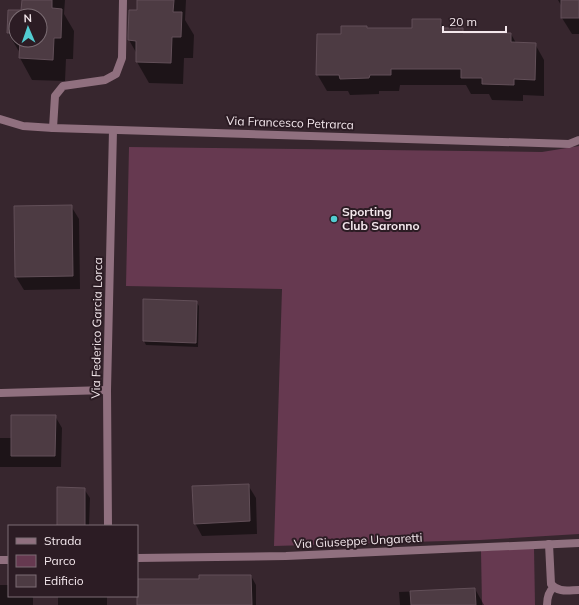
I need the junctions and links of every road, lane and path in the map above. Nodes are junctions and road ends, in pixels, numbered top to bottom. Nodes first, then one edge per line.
1 (123, 0) edge
2 (0, 119) edge
3 (53, 128) junction
4 (113, 130) junction
5 (579, 140) edge
6 (107, 390) junction
7 (1, 393) dead end
8 (108, 525) edge
9 (579, 543) edge
10 (549, 544) junction
11 (138, 558) edge
12 (554, 588) junction
13 (579, 590) edge
14 (547, 605) edge

1 - 3 street
2 - 3 street, Via Francesco Petrarca
3 - 4 street, Via Francesco Petrarca
4 - 5 street, Via Francesco Petrarca
4 - 6 street, Via Federico Garcia Lorca
6 - 7 street
6 - 8 street, Via Federico Garcia Lorca
9 - 10 street, Via Giuseppe Ungaretti
10 - 11 street, Via Giuseppe Ungaretti
10 - 12 street
12 - 13 street
12 - 14 street

